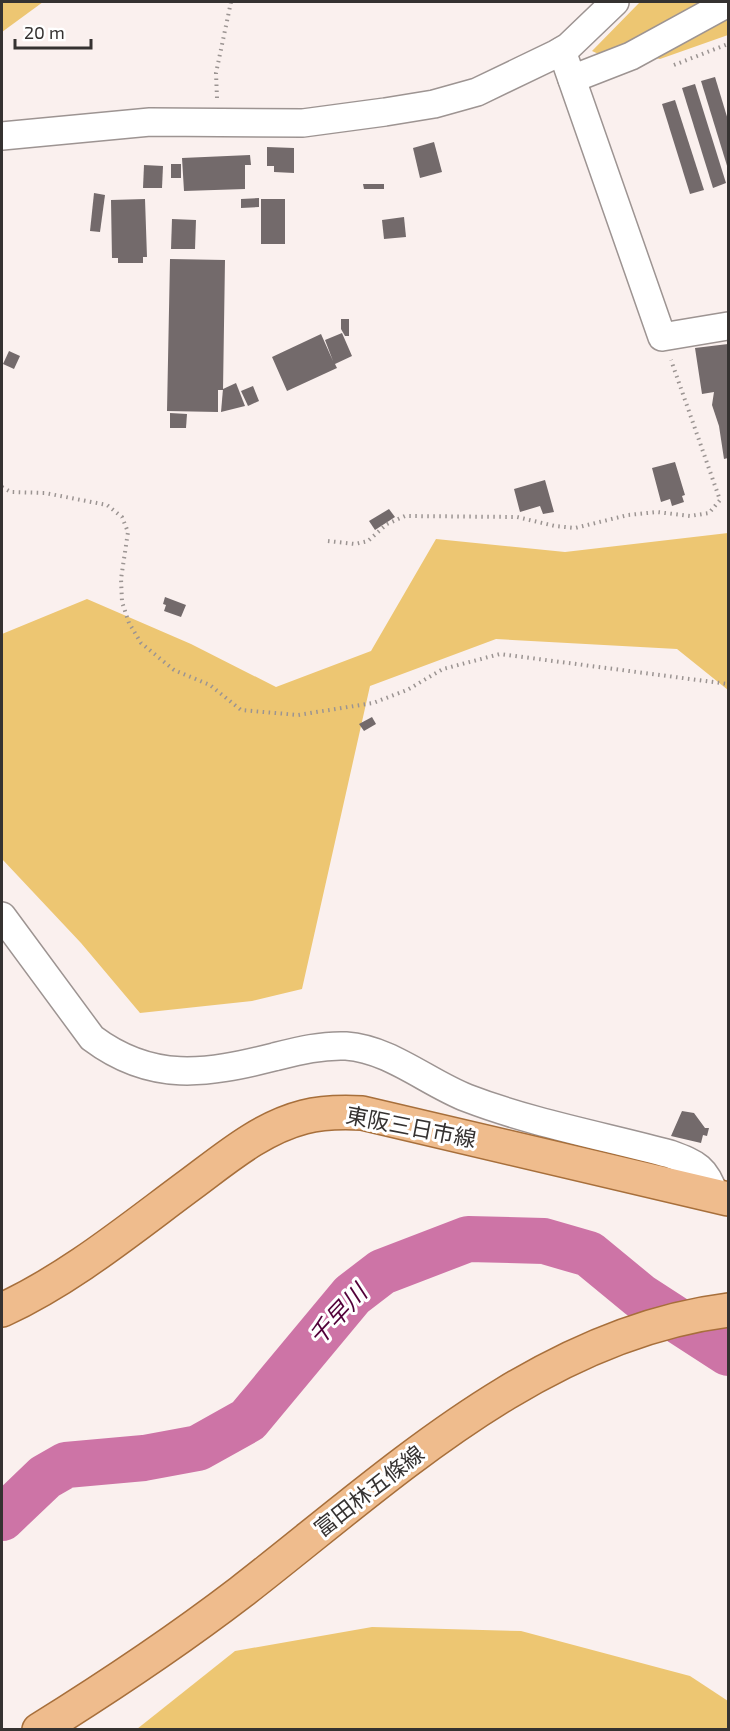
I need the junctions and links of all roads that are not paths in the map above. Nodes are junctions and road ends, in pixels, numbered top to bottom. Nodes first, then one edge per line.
1 (615, 2) edge
2 (729, 3) edge
3 (562, 51) junction
4 (572, 79) junction
5 (2, 136) edge
6 (729, 326) edge
7 (2, 916) edge
8 (722, 1198) edge
9 (2, 1310) edge
10 (729, 1310) edge
11 (39, 1730) edge

1 - 3 street
2 - 4 street
3 - 4 street
3 - 5 street
4 - 6 street
7 - 8 street
8 - 9 main road, 東阪三日市線
10 - 11 main road, 富田林五條線

